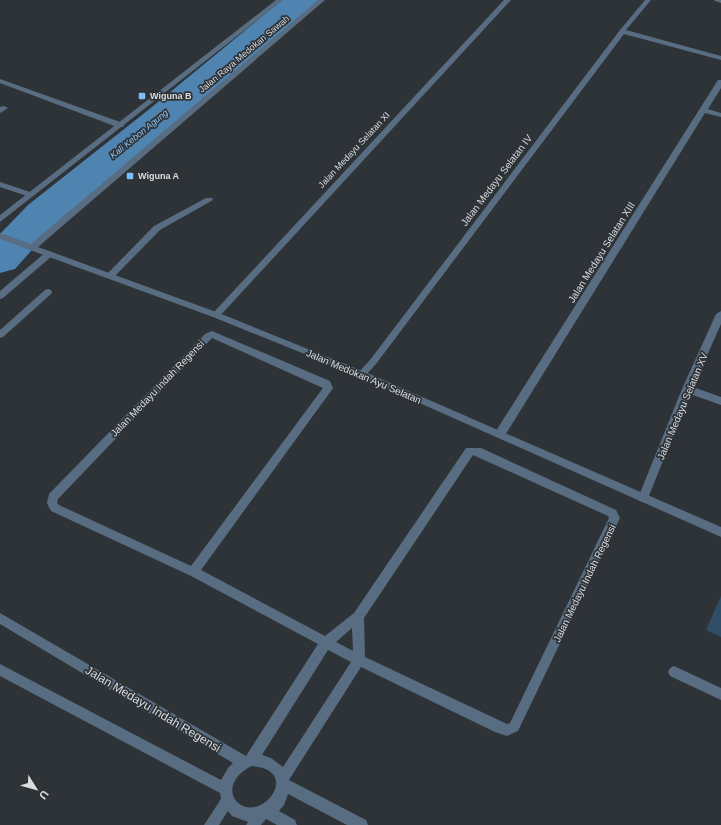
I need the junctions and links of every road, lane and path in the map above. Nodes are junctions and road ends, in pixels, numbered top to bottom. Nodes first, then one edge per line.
1 (280, 0) edge
2 (322, 0) edge
3 (508, 0) edge
4 (648, 0) edge
5 (717, 0) edge
6 (721, 1) edge
7 (622, 31) junction
8 (721, 58) edge
9 (0, 81) edge
10 (721, 82) edge
11 (703, 110) junction
12 (721, 115) edge
13 (120, 125) junction
14 (0, 184) edge
15 (30, 195) junction
16 (209, 200) dead end
17 (0, 219) edge
18 (0, 236) edge
19 (30, 247) junction
20 (49, 254) junction
21 (110, 276) junction
22 (48, 292) dead end
23 (0, 296) edge
24 (721, 314) edge
25 (216, 315) junction
26 (0, 335) edge
27 (362, 374) junction
28 (687, 389) junction
29 (721, 401) edge
30 (500, 434) junction
31 (643, 498) junction
32 (721, 532) edge
33 (193, 572) junction
34 (358, 617) junction
35 (0, 618) edge
36 (326, 642) junction
37 (359, 660) junction
38 (0, 670) edge
39 (674, 672) dead end
40 (721, 694) edge
41 (248, 761) junction
42 (283, 782) junction
43 (227, 794) junction
44 (260, 817) edge
45 (211, 825) edge
46 (290, 825) edge
47 (361, 825) edge

1 - 13 street, Jalan Raya Medokan Sawah
2 - 19 street, Jalan Raya Medokan Sawah
3 - 25 street, Jalan Medayu Selatan XI
4 - 7 street, Jalan Medayu Selatan IV
5 - 6 street
7 - 8 street
7 - 27 street, Jalan Medayu Selatan IV
9 - 13 street
10 - 11 street, Jalan Medayu Selatan XIII
11 - 12 street
11 - 30 street, Jalan Medayu Selatan XIII
13 - 15 street, Jalan Raya Medokan Sawah
14 - 15 street
15 - 17 street, Jalan Raya Medokan Sawah
16 - 21 street
18 - 19 street, Jalan Medokan Ayu Selatan
19 - 20 street, Jalan Medokan Ayu Selatan
20 - 21 street, Jalan Medokan Ayu Selatan
20 - 23 street
21 - 25 street, Jalan Medokan Ayu Selatan
22 - 26 street
24 - 28 street, Jalan Medayu Selatan XV
25 - 27 street, Jalan Medokan Ayu Selatan
27 - 30 street, Jalan Medokan Ayu Selatan
28 - 29 street
28 - 31 street, Jalan Medayu Selatan XV
30 - 31 street, Jalan Medokan Ayu Selatan
31 - 32 street, Jalan Medokan Ayu Selatan
33 - 33 street, Jalan Medayu Indah Regensi
33 - 36 street, Jalan Medayu Indah Regensi
34 - 36 street
34 - 37 street
34 - 37 street, Jalan Medayu Indah Regensi
35 - 41 street, Jalan Medayu Indah Regensi
36 - 37 street, Jalan Medayu Indah Regensi
36 - 41 street
37 - 42 street
38 - 43 street
39 - 40 street
41 - 42 street
41 - 43 street
42 - 44 street
42 - 47 street
43 - 44 street
43 - 45 street
44 - 46 street

